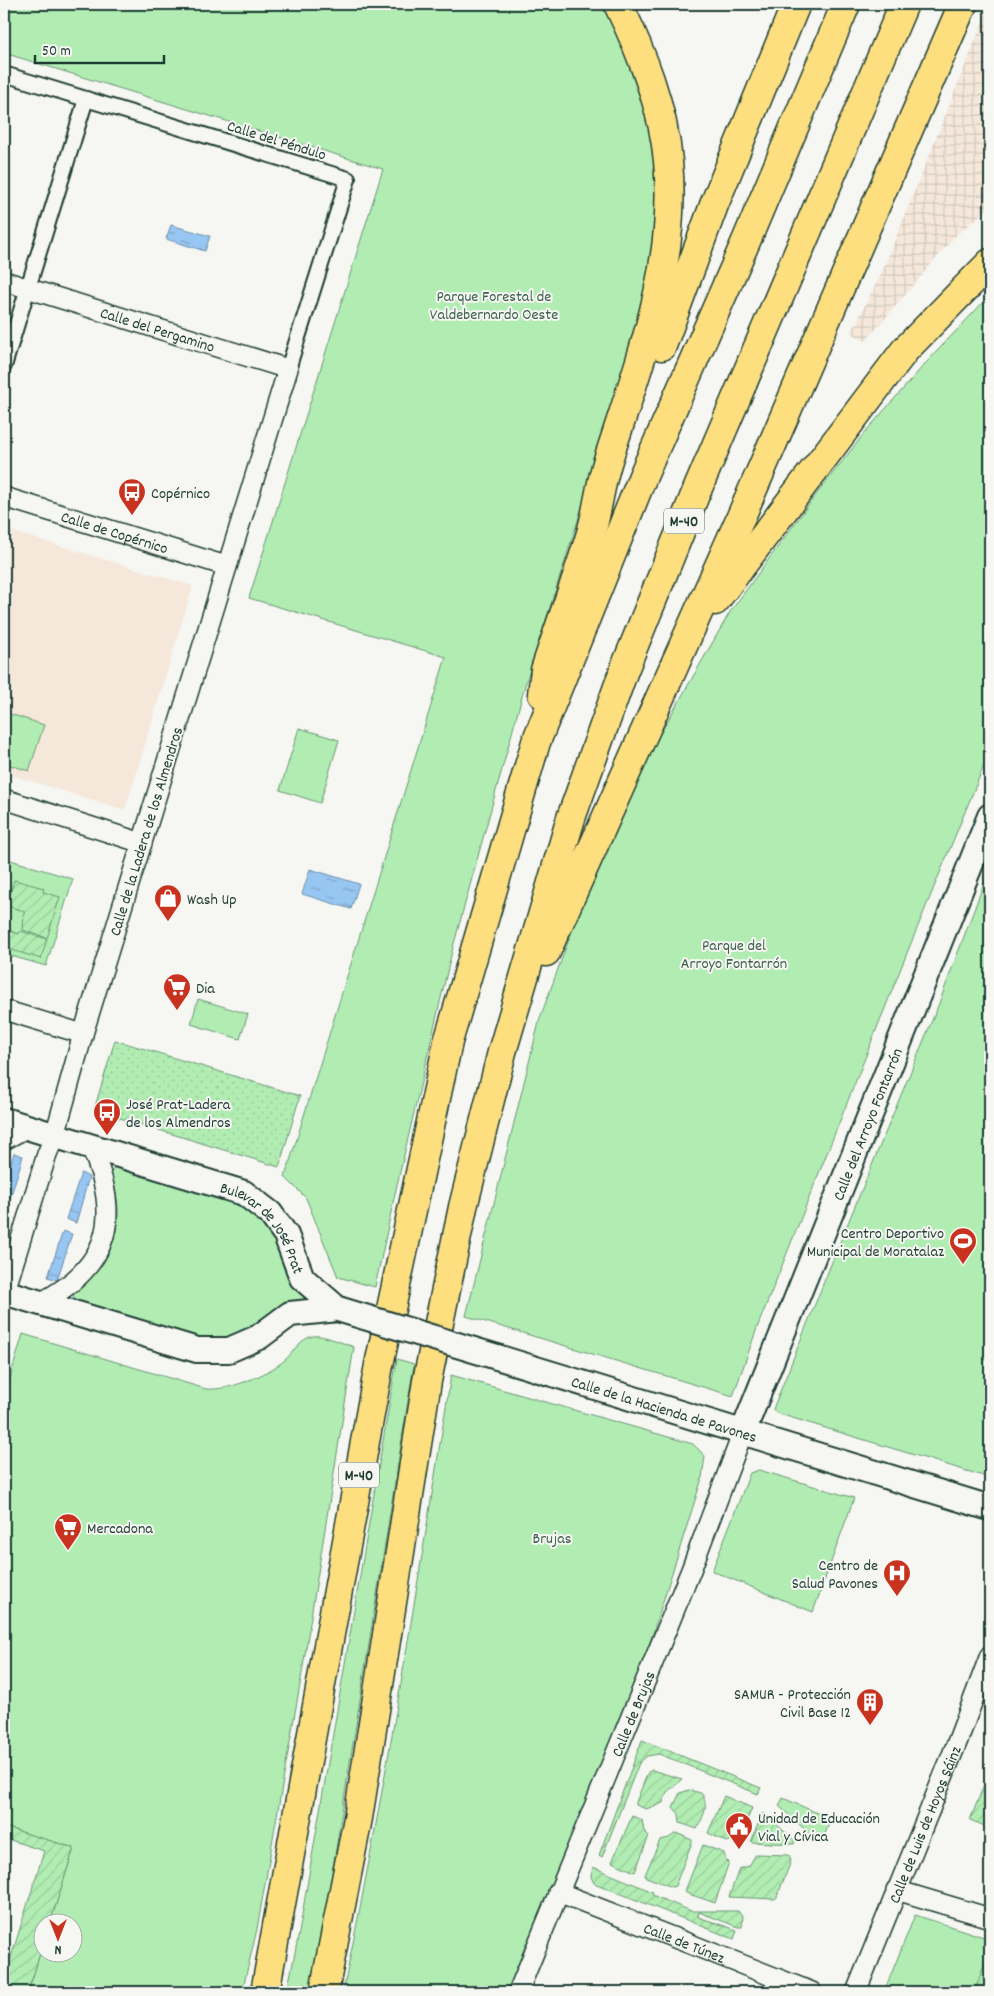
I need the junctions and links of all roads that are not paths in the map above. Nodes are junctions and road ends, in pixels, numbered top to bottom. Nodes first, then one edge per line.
1 (618, 4) edge
2 (796, 4) edge
3 (846, 4) edge
4 (904, 4) edge
5 (963, 4) edge
6 (4, 74) edge
7 (86, 99) junction
8 (990, 263) edge
9 (4, 281) edge
10 (28, 288) junction
11 (4, 366) edge
12 (288, 369) junction
13 (4, 498) edge
14 (592, 532) junction
15 (226, 566) junction
16 (684, 642) junction
17 (536, 742) junction
18 (4, 799) edge
19 (990, 816) edge
20 (142, 843) junction
21 (4, 1010) edge
22 (83, 1034) junction
23 (502, 1052) junction
24 (4, 1120) edge
25 (28, 1127) junction
26 (55, 1135) junction
27 (4, 1140) edge
28 (91, 1147) junction
29 (4, 1293) edge
30 (40, 1303) junction
31 (338, 1309) junction
32 (742, 1432) junction
33 (988, 1511) edge
34 (990, 1656) edge
35 (896, 1890) junction
36 (558, 1892) junction
37 (990, 1918) edge
38 (265, 1992) edge
39 (324, 1992) edge
40 (518, 1992) edge
41 (812, 1992) edge
42 (856, 1992) edge

1 - 14 highway
2 - 14 highway
3 - 17 highway, M-40
4 - 23 highway, M-40
5 - 16 highway
6 - 7 street, Calle del Péndulo
7 - 10 street
7 - 12 street, Calle del Péndulo
8 - 16 highway
9 - 10 street, Calle del Pergamino
10 - 11 street
10 - 12 street, Calle del Pergamino
12 - 15 street, Calle de la Ladera de los Almendros
13 - 15 street, Calle de Copérnico
14 - 17 highway
15 - 20 street, Calle de la Ladera de los Almendros
16 - 23 highway
17 - 38 highway, M-40
18 - 20 street
19 - 32 street, Calle del Arroyo Fontarrón
20 - 22 street, Calle de la Ladera de los Almendros
21 - 22 street
22 - 26 street, Calle de la Ladera de los Almendros
23 - 39 highway, M-40
24 - 25 street, Bulevar de José Prat
25 - 26 street, Bulevar de José Prat
25 - 27 street
26 - 28 street, Bulevar de José Prat
26 - 29 street, Calle de la Ladera de los Almendros
28 - 30 street
28 - 31 street, Bulevar de José Prat
29 - 30 street
30 - 31 street
31 - 32 street, Calle de la Hacienda de Pavones, bridge
32 - 33 street, Calle de la Hacienda de Pavones
32 - 36 street, Calle de Brujas
34 - 35 street, Calle de Luis de Hoyos Sáinz
35 - 37 street
35 - 42 street, Calle de Luis de Hoyos Sáinz
36 - 40 street, Calle de Brujas
36 - 41 street, Calle de Túnez

